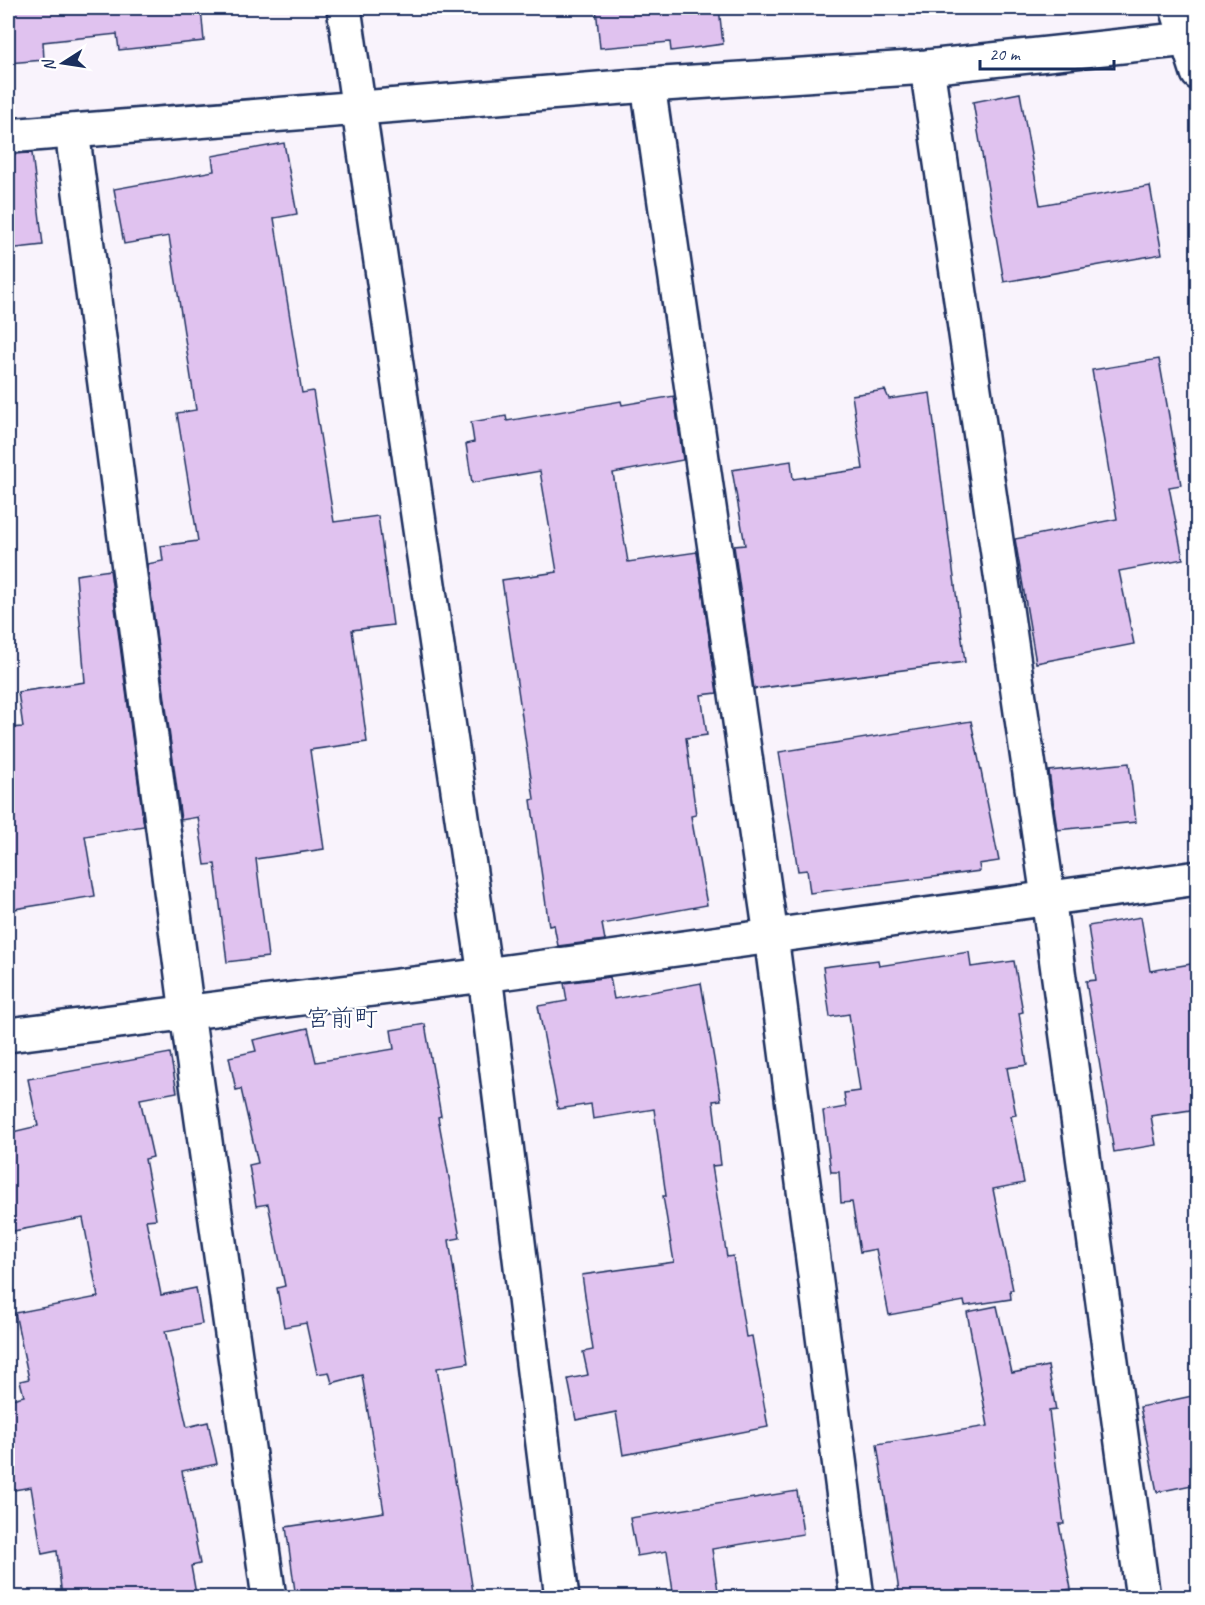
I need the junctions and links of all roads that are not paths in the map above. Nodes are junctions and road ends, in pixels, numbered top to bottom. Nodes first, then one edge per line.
1 (344, 8) edge
2 (1177, 8) edge
3 (1187, 39) junction
4 (927, 67) junction
5 (1197, 73) edge
6 (648, 85) junction
7 (357, 109) junction
8 (72, 131) junction
9 (8, 136) edge
10 (1197, 878) edge
11 (1048, 897) junction
12 (771, 936) junction
13 (485, 975) junction
14 (188, 1013) junction
15 (8, 1035) edge
16 (269, 1598) edge
17 (561, 1598) edge
18 (857, 1598) edge
19 (1143, 1598) edge

1 - 7 main road
2 - 3 main road
3 - 4 main road
3 - 5 main road
4 - 6 main road
4 - 11 main road
6 - 7 main road
6 - 12 main road
7 - 8 main road
7 - 13 main road
8 - 9 main road
8 - 14 main road
10 - 11 main road
11 - 12 main road
11 - 19 main road
12 - 13 main road
12 - 18 main road
13 - 14 main road
13 - 17 main road
14 - 15 main road
14 - 16 main road

